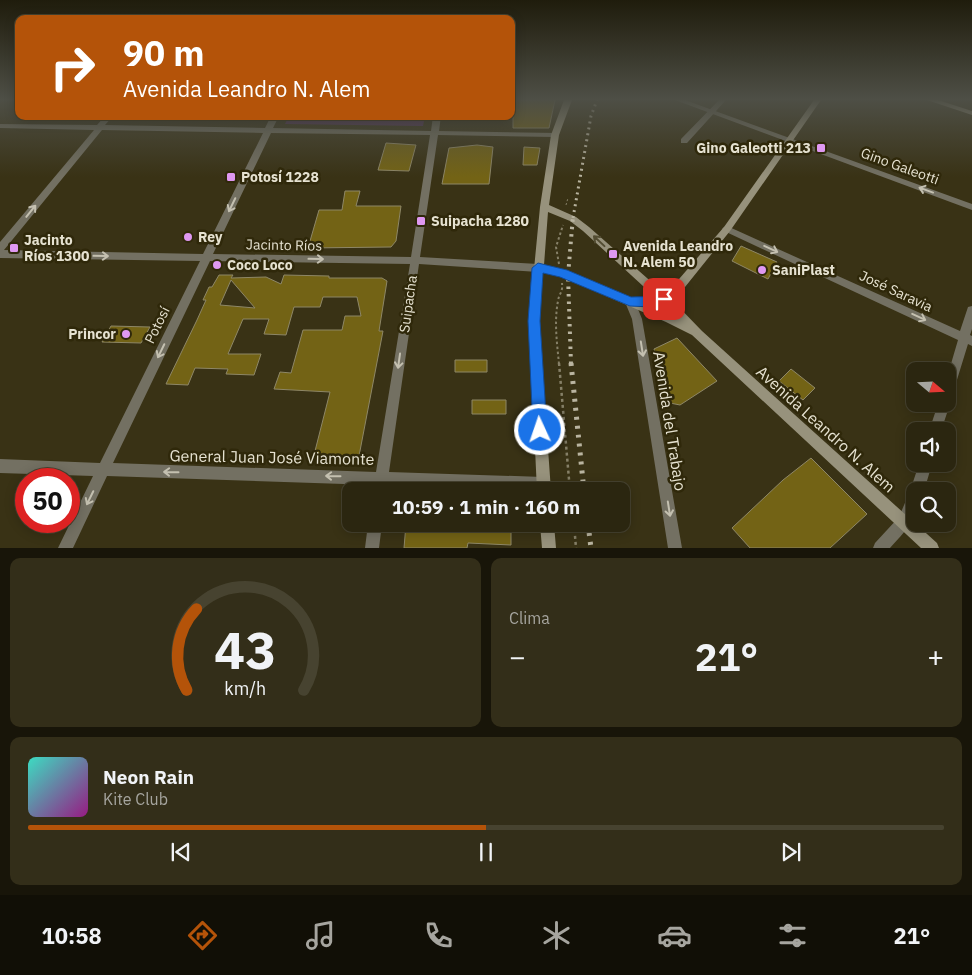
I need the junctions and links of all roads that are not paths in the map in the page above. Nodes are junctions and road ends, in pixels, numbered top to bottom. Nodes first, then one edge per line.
1 (0, 126) edge
2 (270, 126) edge
3 (436, 126) edge
4 (559, 126) edge
5 (699, 126) edge
6 (749, 126) edge
7 (799, 126) edge
8 (100, 127) junction
9 (268, 130) junction
10 (435, 132) junction
11 (555, 135) junction
12 (789, 140) junction
13 (684, 141) dead end
14 (544, 207) junction
15 (972, 207) edge
16 (727, 229) junction
17 (0, 249) edge
18 (0, 254) edge
19 (206, 258) junction
20 (414, 261) junction
21 (538, 268) junction
22 (664, 299) junction
23 (630, 302) junction
24 (972, 310) edge
25 (698, 334) junction
26 (968, 339) edge
27 (956, 371) edge
28 (0, 466) edge
29 (103, 471) junction
30 (382, 477) junction
31 (381, 482) edge
32 (456, 482) edge
33 (544, 482) edge
34 (906, 517) edge
35 (904, 522) junction
36 (375, 532) edge
37 (548, 532) edge
38 (66, 548) edge
39 (372, 548) edge
40 (549, 548) edge
41 (675, 548) edge
42 (880, 548) edge
43 (932, 548) edge

1 - 8 street
2 - 9 street, Potosí
3 - 10 street, Suipacha
4 - 11 main road
5 - 13 street
6 - 12 street, Gino Galeotti
7 - 12 main road
8 - 9 street
17 -> 8 street
9 - 10 street
9 -> 19 street, Potosí
10 - 11 street
10 - 20 street, Suipacha
11 - 14 main road
15 -> 12 street, Gino Galeotti
12 - 16 main road
14 - 21 main road
22 -> 14 main road, Avenida Leandro N. Alem
16 - 22 main road
16 -> 26 street, José Saravia
18 -> 19 street, Jacinto Ríos
19 -> 20 street, Jacinto Ríos
19 -> 29 street, Potosí
20 - 21 street, Jacinto Ríos
20 -> 30 street, Suipacha
21 - 23 main road, Avenida Leandro N. Alem
21 - 33 main road
22 - 23 main road
22 - 25 main road, Avenida Leandro N. Alem
23 - 25 main road, Avenida Leandro N. Alem
23 -> 41 street, Avenida del Trabajo
24 - 26 street
25 - 35 main road, Avenida Leandro N. Alem
26 - 27 street
28 - 29 street, General Juan José Viamonte
30 -> 29 street, General Juan José Viamonte
29 -> 38 street, Potosí
30 - 31 street, Suipacha
30 - 32 street, General Juan José Viamonte
34 - 35 street
35 - 42 street
35 - 43 main road, Avenida Leandro N. Alem
36 - 39 street
37 - 40 main road

